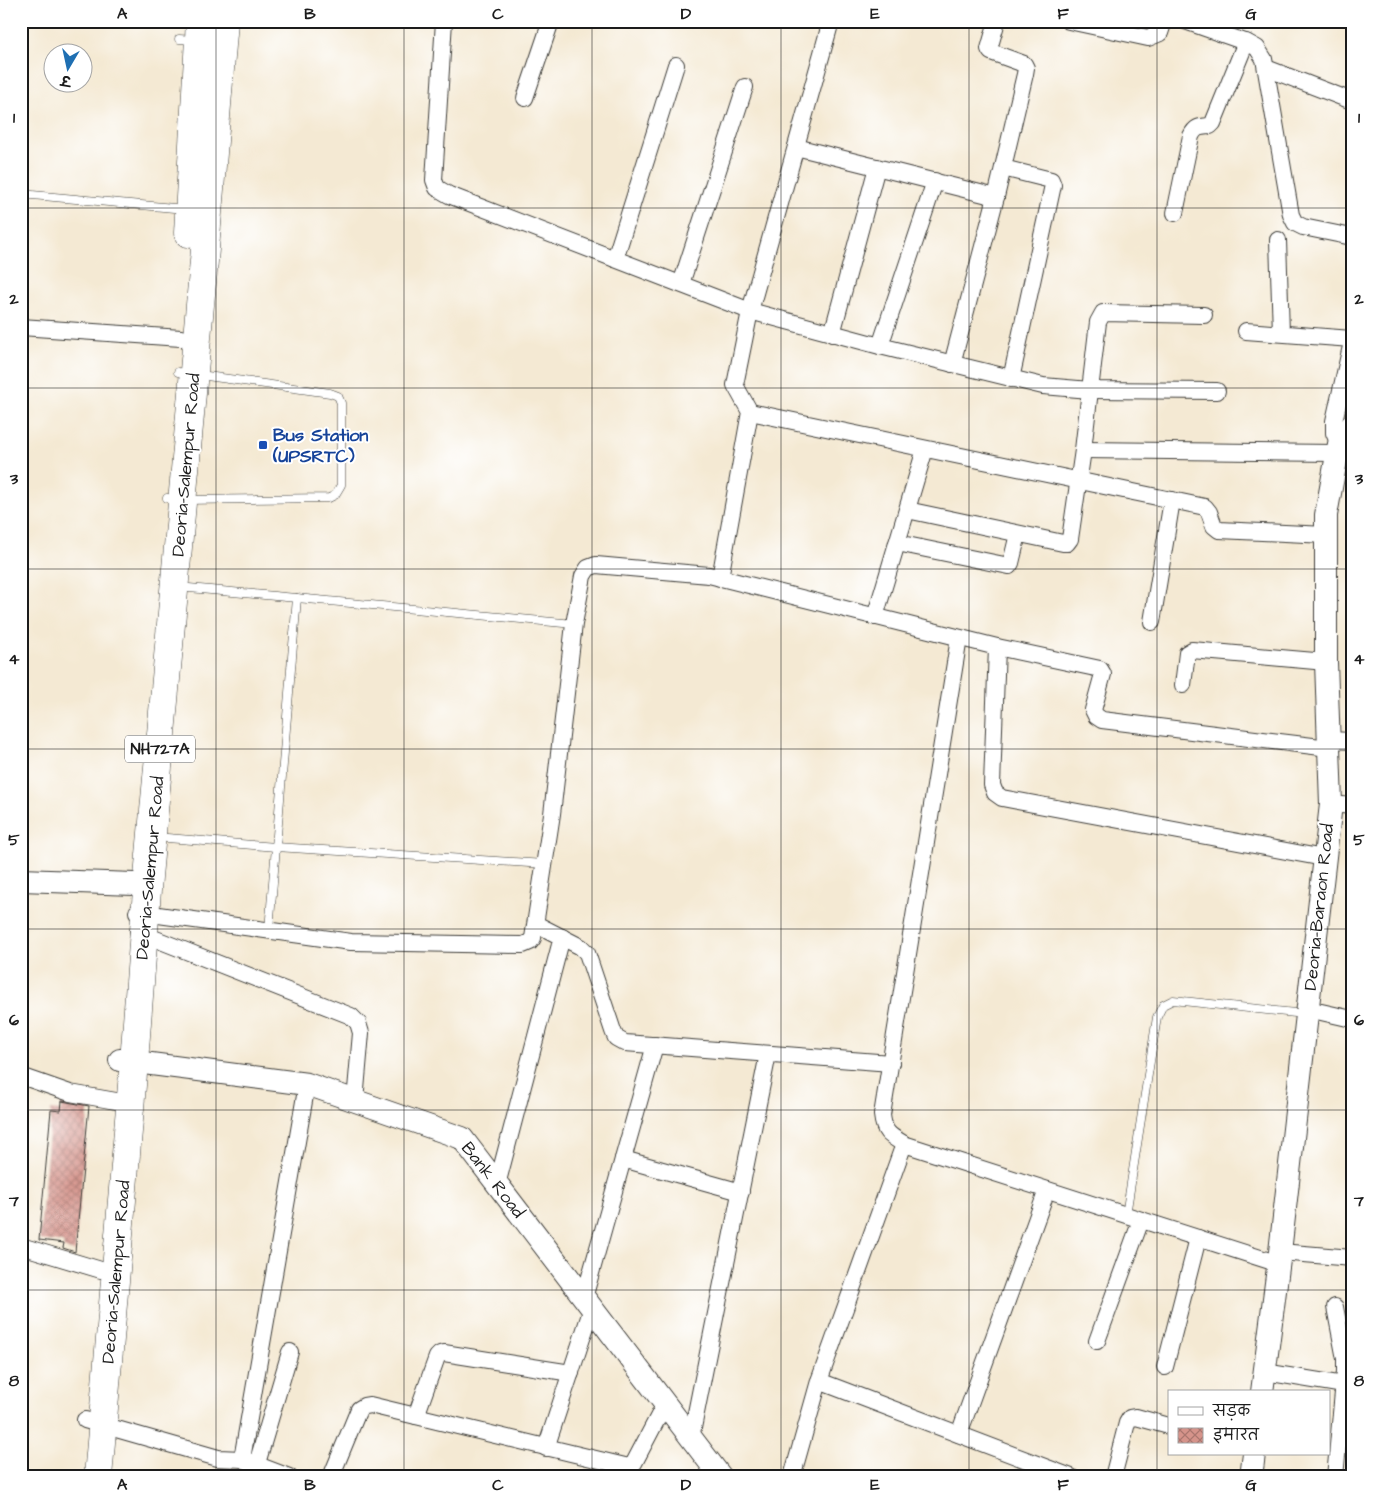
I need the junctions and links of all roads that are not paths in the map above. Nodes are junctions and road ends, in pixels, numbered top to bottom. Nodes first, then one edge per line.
1 (224, 21) edge
2 (444, 21) edge
3 (551, 21) edge
4 (831, 21) edge
5 (997, 21) edge
6 (1069, 21) edge
7 (1164, 21) edge
8 (1185, 21) edge
9 (1086, 23) edge
10 (192, 34) edge
11 (1246, 42) junction
12 (676, 65) dead end
13 (1266, 68) junction
14 (745, 87) dead end
15 (525, 98) dead end
16 (1352, 101) edge
17 (796, 147) junction
18 (876, 167) junction
19 (1003, 168) junction
20 (935, 181) junction
21 (21, 194) edge
22 (996, 197) junction
23 (190, 209) junction
24 (1175, 213) dead end
25 (1352, 237) edge
26 (1278, 240) dead end
27 (616, 259) junction
28 (681, 284) junction
29 (750, 310) junction
30 (1204, 315) dead end
31 (21, 327) edge
32 (1246, 331) dead end
33 (1281, 333) junction
34 (832, 334) junction
35 (181, 338) junction
36 (1352, 341) edge
37 (880, 346) junction
38 (952, 364) junction
39 (186, 373) junction
40 (1011, 379) junction
41 (1090, 390) junction
42 (1218, 391) dead end
43 (750, 412) junction
44 (1352, 425) edge
45 (925, 449) junction
46 (1338, 449) junction
47 (1083, 450) junction
48 (1079, 481) junction
49 (175, 499) junction
50 (1172, 500) junction
51 (907, 510) junction
52 (1018, 534) junction
53 (1326, 535) junction
54 (897, 543) junction
55 (720, 578) junction
56 (175, 586) junction
57 (297, 598) junction
58 (875, 617) junction
59 (1152, 622) dead end
60 (574, 624) junction
61 (959, 638) junction
62 (997, 648) junction
63 (1326, 662) junction
64 (1183, 685) dead end
65 (1352, 741) edge
66 (1329, 744) junction
67 (1341, 805) edge
68 (152, 836) junction
69 (276, 846) junction
70 (1324, 858) junction
71 (545, 864) junction
72 (21, 880) edge
73 (134, 884) junction
74 (138, 922) junction
75 (536, 924) junction
76 (268, 930) junction
77 (562, 937) junction
78 (1307, 1012) junction
79 (1352, 1019) edge
80 (655, 1045) junction
81 (768, 1054) junction
82 (127, 1061) junction
83 (890, 1063) junction
84 (21, 1076) edge
85 (307, 1084) junction
86 (116, 1101) junction
87 (355, 1101) junction
88 (904, 1144) junction
89 (623, 1159) junction
90 (497, 1185) junction
91 (1047, 1190) junction
92 (741, 1192) junction
93 (1133, 1218) junction
94 (1198, 1238) junction
95 (21, 1246) edge
96 (1280, 1258) junction
97 (1352, 1258) edge
98 (101, 1270) junction
99 (588, 1303) junction
100 (1335, 1307) dead end
101 (1097, 1341) dead end
102 (290, 1352) dead end
103 (1348, 1353) edge
104 (1165, 1367) dead end
105 (571, 1373) junction
106 (820, 1381) junction
107 (1263, 1382) edge
108 (1344, 1386) junction
109 (665, 1404) junction
110 (416, 1416) junction
111 (94, 1422) junction
112 (1168, 1426) edge
113 (959, 1434) junction
114 (691, 1438) junction
115 (546, 1448) junction
116 (1254, 1456) edge
117 (251, 1467) edge
118 (80, 1477) edge
119 (98, 1477) edge
120 (289, 1477) edge
121 (331, 1477) edge
122 (721, 1477) edge
123 (792, 1477) edge
124 (1071, 1477) edge
125 (1113, 1477) edge
126 (1251, 1477) edge
127 (1335, 1477) edge

1 - 39 highway, Deoria-Salempur Road / NH727A
2 - 27 street
3 - 15 street
4 - 17 street
5 - 19 street
6 - 9 street
7 - 9 street
8 - 11 street
10 - 23 highway, Deoria-Salempur Road / NH727A
11 - 13 street
11 - 24 street
12 - 27 street
13 - 16 street
13 - 25 street
14 - 28 street
17 - 18 street
17 - 29 street
18 - 20 street
18 - 34 street
19 - 22 street
19 - 40 street
20 - 22 street
20 - 37 street
21 - 23 lane
22 - 38 street
23 - 35 highway, Deoria-Salempur Road / NH727A
26 - 33 street
27 - 28 street
28 - 29 street
29 - 34 street
29 - 43 street
30 - 41 street
31 - 35 street
32 - 33 street
33 - 36 street
34 - 37 street
35 - 39 highway, Deoria-Salempur Road / NH727A
36 - 46 street
37 - 38 street
38 - 40 street
39 - 49 highway, Deoria-Salempur Road / NH727A
39 - 49 lane
40 - 41 street
41 - 42 street
41 - 47 street
43 - 45 street
43 - 55 street
44 - 46 street, Deoria-Baraon Road
45 - 48 street
45 - 51 street
46 - 47 street
46 - 53 street, Deoria-Baraon Road
47 - 48 street
48 - 50 street
48 - 52 street
49 - 56 highway, Deoria-Salempur Road / NH727A
49 - 73 highway, Deoria-Salempur Road / NH727A
50 - 53 street
50 - 59 street
51 - 52 street
51 - 54 street
52 - 54 street
53 - 63 street, Deoria-Baraon Road
54 - 58 street
55 - 58 street
55 - 60 street
56 - 57 lane
56 - 68 highway, Deoria-Salempur Road / NH727A
57 - 60 lane
57 - 69 lane
58 - 61 street
60 - 71 street
61 - 62 street
61 - 83 street
62 - 66 street
62 - 70 street
63 - 64 street
63 - 66 street, Deoria-Baraon Road
65 - 66 street
66 - 67 street, Deoria-Baraon Road
67 - 70 street, Deoria-Baraon Road
68 - 69 lane
68 - 74 highway, Deoria-Salempur Road / NH727A
69 - 71 lane
69 - 76 lane
70 - 78 street, Deoria-Baraon Road
71 - 75 street
72 - 73 street
73 - 74 highway, Deoria-Salempur Road / NH727A
74 - 76 street
74 - 82 highway, Deoria-Salempur Road / NH727A
74 - 87 street
75 - 76 street
75 - 77 street
77 - 80 street
77 - 90 street
78 - 79 street
78 - 93 lane
78 - 96 street, Deoria-Baraon Road
80 - 81 street
80 - 89 street
81 - 83 street
81 - 92 street
82 - 85 street, Bank Road
82 - 86 highway, Deoria-Salempur Road / NH727A
82 - 111 highway, Deoria-Salempur Road / NH727A
83 - 88 street
84 - 86 street
85 - 87 street, Bank Road
85 - 117 street
86 - 98 highway, Deoria-Salempur Road / NH727A
87 - 90 street, Bank Road
88 - 91 street
88 - 106 street
89 - 92 street
89 - 99 street
90 - 99 street, Bank Road
91 - 93 street
91 - 113 street
92 - 114 street
93 - 94 street
93 - 101 street
94 - 96 street
94 - 104 street
95 - 98 street
96 - 97 street
96 - 107 street, Deoria-Baraon Road
98 - 111 highway, Deoria-Salempur Road / NH727A
99 - 105 street
99 - 109 street, Bank Road
100 - 103 street
102 - 117 street
103 - 108 street
105 - 110 street
105 - 115 street
106 - 113 street
106 - 123 street
107 - 108 street
108 - 127 street
109 - 114 street, Bank Road
109 - 115 street
110 - 115 street
110 - 121 street
111 - 117 street
111 - 118 highway, Deoria-Salempur Road / NH727A
111 - 119 highway, Deoria-Salempur Road / NH727A
112 - 125 street
113 - 124 street
114 - 122 street, Bank Road
116 - 126 street
117 - 120 street

